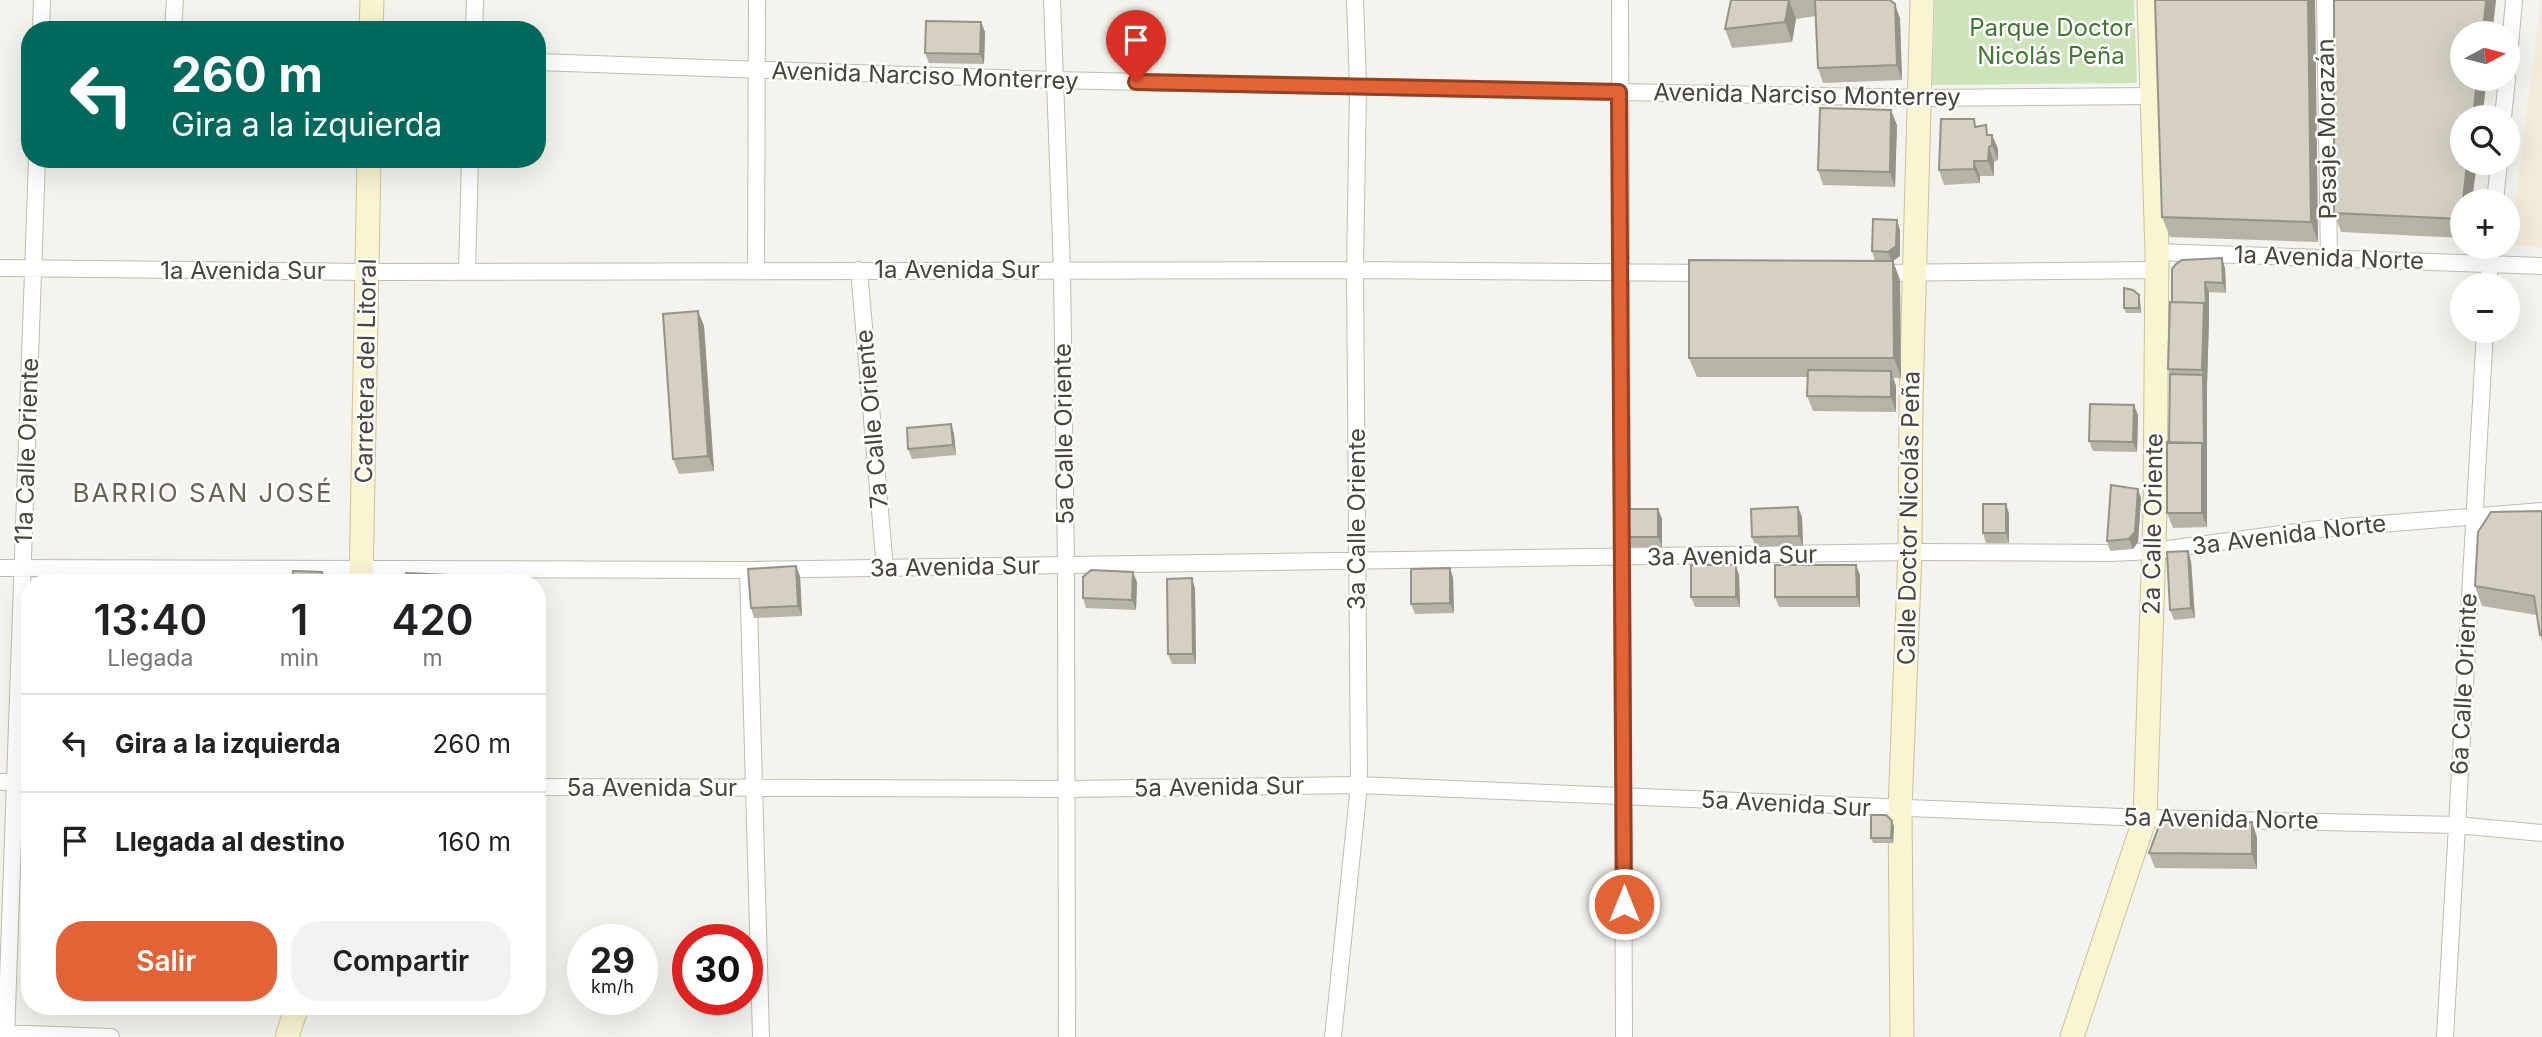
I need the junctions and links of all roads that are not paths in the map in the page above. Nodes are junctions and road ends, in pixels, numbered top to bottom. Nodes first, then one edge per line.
1 (42, 0) edge
2 (175, 0) edge
3 (372, 0) edge
4 (475, 0) edge
5 (757, 0) edge
6 (1052, 0) edge
7 (1355, 0) edge
8 (1619, 0) edge
9 (1922, 0) edge
10 (2149, 0) edge
11 (2325, 0) edge
12 (2514, 0) edge
13 (41, 21) edge
14 (174, 21) edge
15 (372, 21) edge
16 (474, 21) edge
17 (2512, 21) edge
18 (546, 62) edge
19 (757, 71) junction
20 (1053, 80) junction
21 (1358, 86) junction
22 (1619, 92) junction
23 (2154, 96) junction
24 (1921, 99) junction
25 (37, 168) edge
26 (369, 168) edge
27 (470, 168) edge
28 (2329, 258) junction
29 (2490, 259) edge
30 (2157, 261) junction
31 (2489, 264) junction
32 (2542, 266) edge
33 (0, 268) edge
34 (33, 269) junction
35 (467, 270) junction
36 (756, 270) junction
37 (859, 270) junction
38 (1062, 270) junction
39 (1355, 270) junction
40 (1619, 270) junction
41 (368, 272) junction
42 (1725, 273) edge
43 (1860, 273) edge
44 (1914, 273) junction
45 (2489, 273) edge
46 (2484, 343) edge
47 (2542, 511) edge
48 (2473, 515) junction
49 (2153, 551) junction
50 (1910, 552) junction
51 (1623, 558) junction
52 (1358, 561) junction
53 (1066, 566) junction
54 (0, 568) edge
55 (22, 568) junction
56 (885, 568) junction
57 (748, 569) junction
58 (22, 574) edge
59 (249, 574) edge
60 (362, 574) edge
61 (507, 574) edge
62 (21, 599) edge
63 (15, 782) edge
64 (1359, 785) junction
65 (546, 787) edge
66 (752, 789) junction
67 (1067, 789) junction
68 (1624, 797) junction
69 (1900, 809) junction
70 (2144, 818) junction
71 (2457, 825) junction
72 (2542, 833) edge
73 (294, 1015) edge
74 (4, 1034) edge
75 (111, 1037) edge
76 (287, 1037) edge
77 (761, 1037) edge
78 (1067, 1037) edge
79 (1333, 1037) edge
80 (1624, 1037) edge
81 (1902, 1037) edge
82 (2071, 1037) edge
83 (2445, 1037) edge

1 - 13 street
2 - 14 street
3 - 15 main road
4 - 16 street
5 - 19 street
6 - 20 street, 5a Calle Oriente
7 - 21 street, 3a Calle Oriente
8 - 22 street
9 - 24 main road, Calle Doctor Nicolás Peña
10 - 23 main road, 2a Calle Oriente
11 - 28 street, Pasaje Morazán
12 - 17 street
18 - 19 street, Avenida Narciso Monterrey
19 - 20 street, Avenida Narciso Monterrey
19 - 36 street
20 - 21 street, Avenida Narciso Monterrey
20 - 38 street, 5a Calle Oriente
21 - 22 street, Avenida Narciso Monterrey
21 - 39 street, 3a Calle Oriente
22 - 24 street, Avenida Narciso Monterrey
22 - 40 street
23 - 24 street, Avenida Narciso Monterrey
23 - 30 main road, 2a Calle Oriente
24 - 44 main road, Calle Doctor Nicolás Peña
25 - 34 street, 11a Calle Oriente
26 - 41 main road, Carretera del Litoral
27 - 35 street
28 - 30 street, 1a Avenida Norte
28 - 31 street, 1a Avenida Norte
29 - 31 street
30 - 44 street, 1a Avenida Norte
30 - 49 main road, 2a Calle Oriente
31 - 32 street, 1a Avenida Norte
31 - 45 street
33 - 34 street, 1a Avenida Sur
34 - 41 street, 1a Avenida Sur
34 - 55 street, 11a Calle Oriente
35 - 36 street, 1a Avenida Sur
35 - 41 street, 1a Avenida Sur
36 - 37 street, 1a Avenida Sur
37 - 38 street, 1a Avenida Sur
37 - 56 street, 7a Calle Oriente
38 - 39 street, 1a Avenida Sur
38 - 53 street, 5a Calle Oriente
39 - 40 street, 1a Avenida Sur
39 - 52 street, 3a Calle Oriente
40 - 42 street, 1a Avenida Sur
40 - 51 street
41 - 60 main road, Carretera del Litoral
43 - 44 street
44 - 50 main road, Calle Doctor Nicolás Peña
46 - 48 street, 6a Calle Oriente
47 - 48 street, 3a Avenida Norte
48 - 49 street, 3a Avenida Norte
48 - 71 street, 6a Calle Oriente
49 - 50 street, 3a Avenida Norte
49 - 70 main road, 2a Calle Oriente
50 - 51 street, 3a Avenida Sur
50 - 69 main road, Calle Doctor Nicolás Peña
51 - 52 street, 3a Avenida Sur
51 - 68 street
52 - 53 street, 3a Avenida Sur
52 - 64 street, 3a Calle Oriente
53 - 56 street, 3a Avenida Sur
53 - 67 street, 5a Calle Oriente
54 - 55 street, 3a Avenida Sur
55 - 58 street, 11a Calle Oriente
55 - 59 street, 3a Avenida Sur
56 - 57 street, 3a Avenida Sur
57 - 61 street, 3a Avenida Sur
57 - 66 street
62 - 63 street, 11a Calle Oriente
63 - 74 street, 11a Calle Oriente
64 - 67 street, 5a Avenida Sur
64 - 68 street, 5a Avenida Sur
64 - 79 street, 3a Calle Oriente
65 - 66 street, 5a Avenida Sur
66 - 67 street, 5a Avenida Sur
66 - 77 street
67 - 78 street, 5a Calle Oriente
68 - 69 street, 5a Avenida Sur
68 - 80 street
69 - 70 street, 5a Avenida Norte
69 - 81 main road, Calle Doctor Nicolás Peña
70 - 71 street, 5a Avenida Norte
70 - 82 main road, 2a Calle Oriente
71 - 72 street, 5a Avenida Norte
71 - 83 street, 6a Calle Oriente
73 - 76 main road
74 - 75 street

